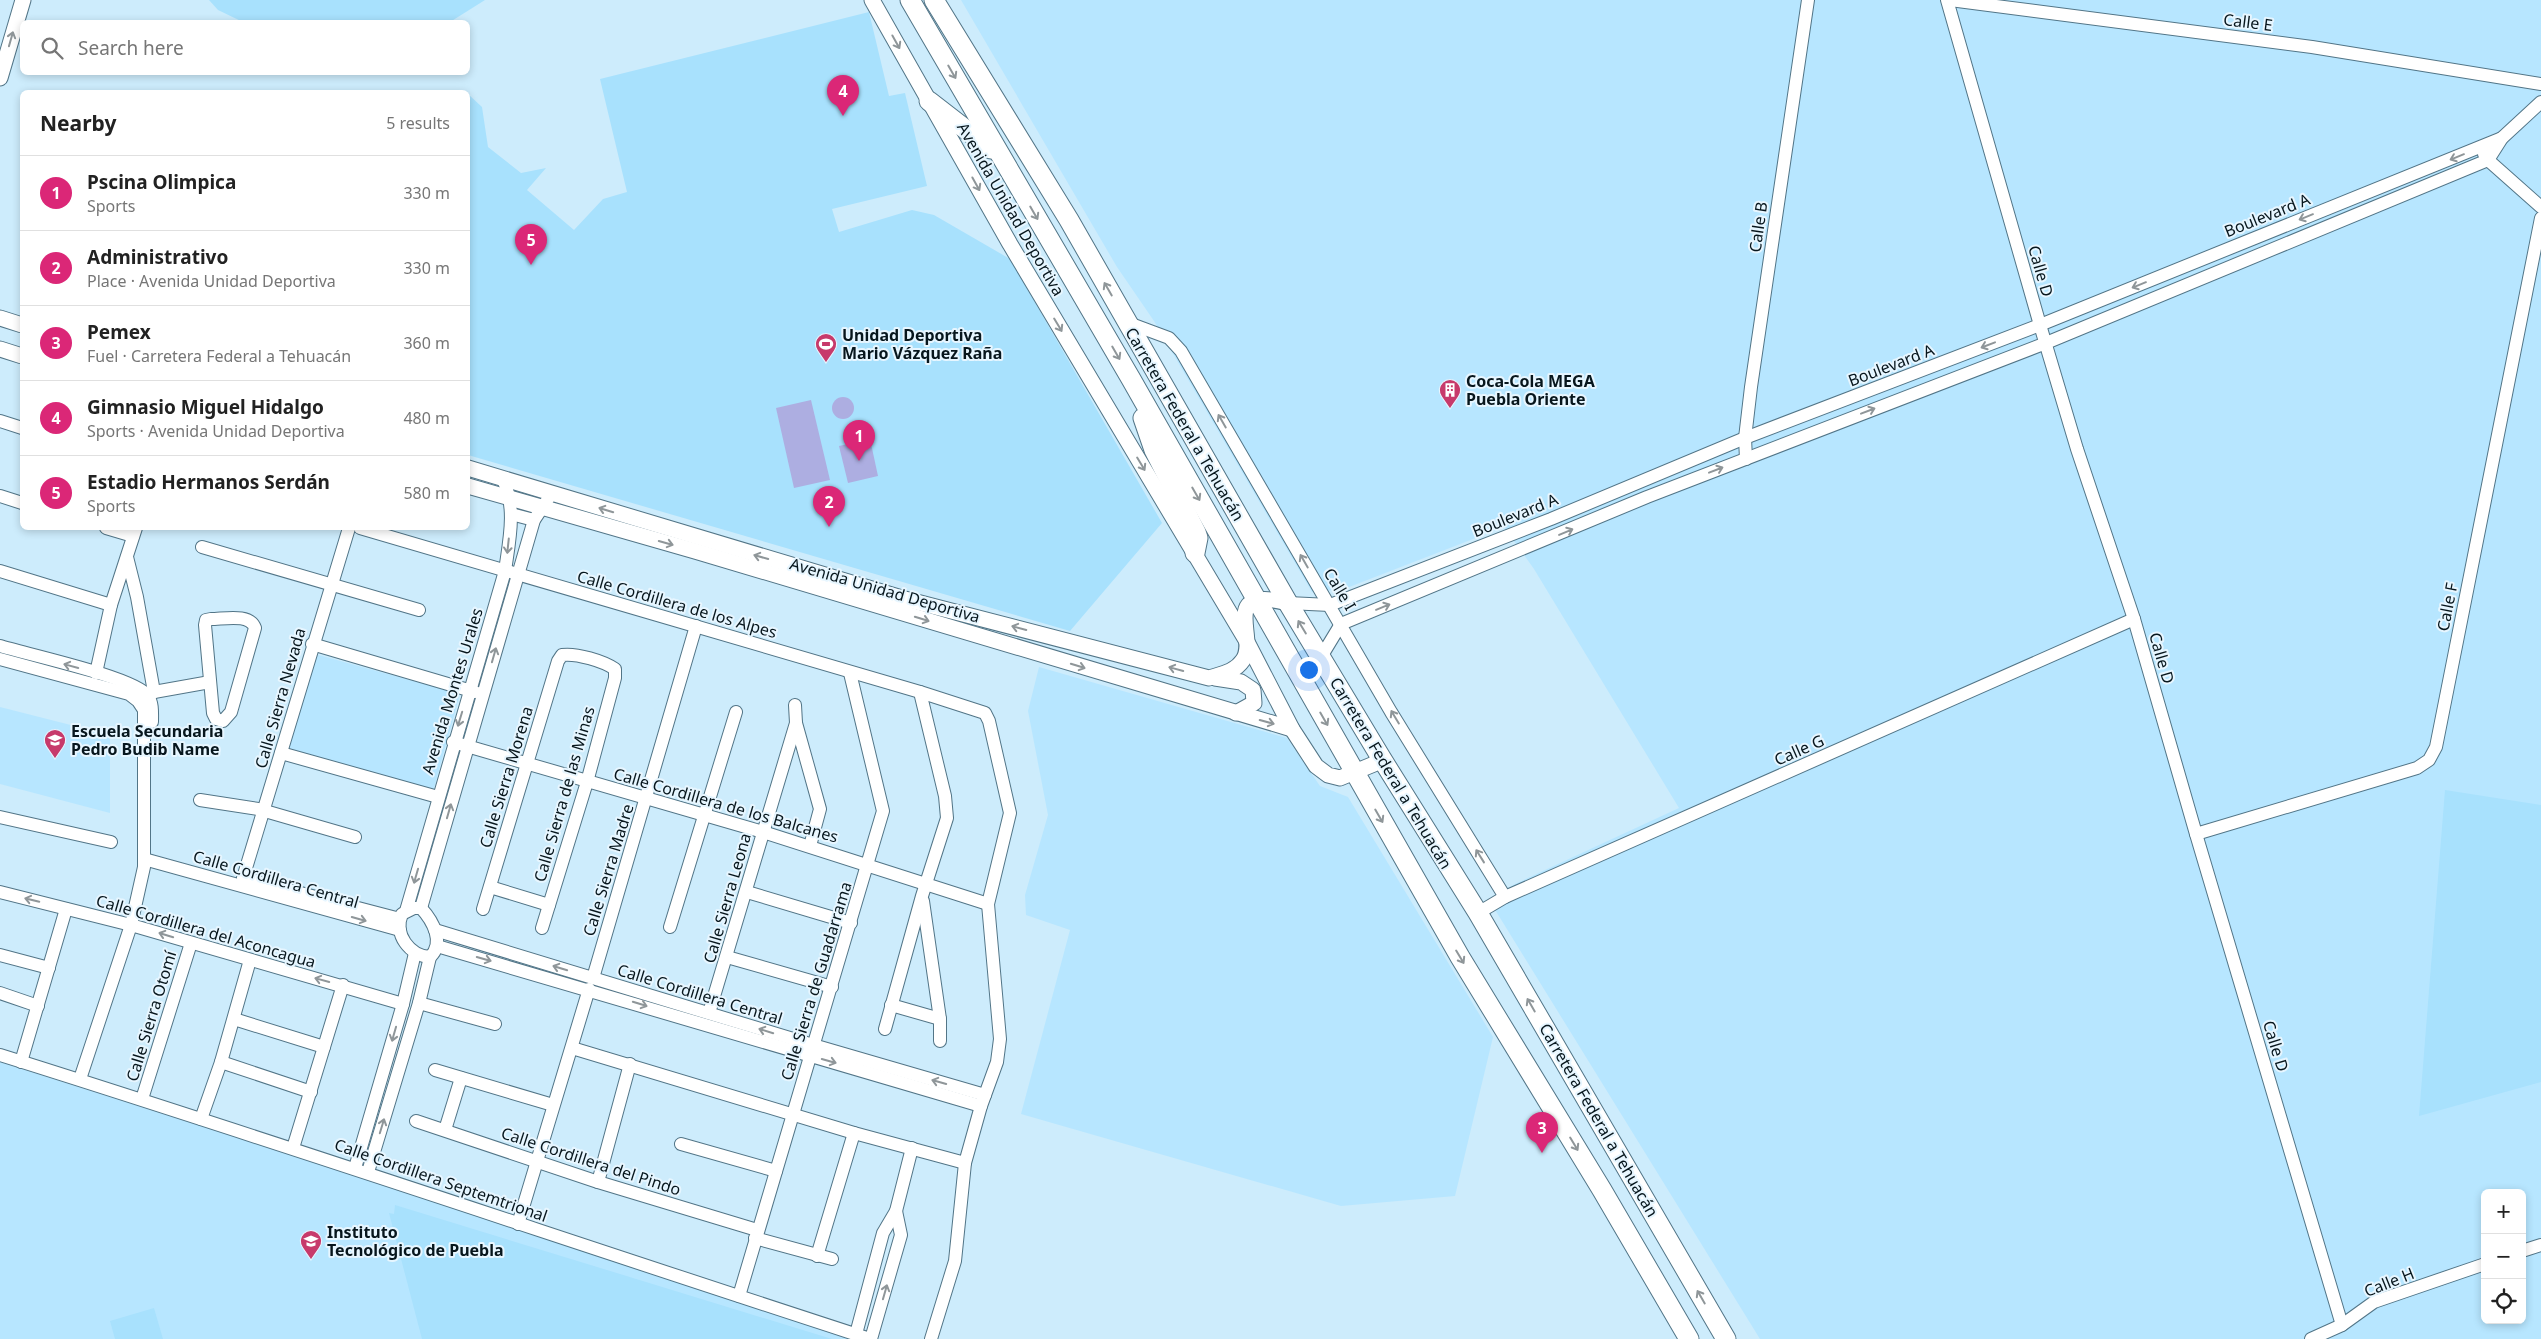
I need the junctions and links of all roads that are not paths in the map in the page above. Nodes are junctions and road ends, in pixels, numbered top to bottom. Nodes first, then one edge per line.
1 (23, 0) edge
2 (872, 0) edge
3 (910, 0) edge
4 (934, 0) edge
5 (1808, 0) edge
6 (1948, 0) edge
7 (0, 78) edge
8 (2541, 84) edge
9 (929, 101) junction
10 (2541, 102) edge
11 (2502, 138) junction
12 (2480, 147) junction
13 (1002, 158) junction
14 (2488, 160) junction
15 (2541, 207) edge
16 (2541, 218) edge
17 (2157, 277) junction
18 (2164, 293) junction
19 (0, 318) edge
20 (1126, 322) junction
21 (20, 324) edge
22 (2040, 325) junction
23 (2046, 342) junction
24 (0, 349) edge
25 (20, 355) edge
26 (1130, 379) junction
27 (0, 421) edge
28 (20, 427) edge
29 (1745, 438) junction
30 (1746, 458) junction
31 (470, 469) edge
32 (503, 480) junction
33 (470, 487) edge
34 (554, 495) junction
35 (0, 496) edge
36 (508, 498) junction
37 (20, 501) edge
38 (511, 514) junction
39 (538, 514) junction
40 (1527, 528) junction
41 (120, 530) edge
42 (348, 530) edge
43 (367, 530) edge
44 (135, 532) edge
45 (1533, 546) junction
46 (202, 547) dead end
47 (1195, 553) junction
48 (127, 557) junction
49 (0, 571) edge
50 (511, 573) junction
51 (331, 585) junction
52 (831, 585) junction
53 (1256, 601) junction
54 (1288, 603) junction
55 (112, 605) junction
56 (903, 605) junction
57 (1330, 605) junction
58 (419, 610) dead end
59 (2134, 619) junction
60 (1342, 624) junction
61 (696, 626) junction
62 (1246, 640) junction
63 (312, 644) junction
64 (0, 646) edge
65 (562, 655) joint
66 (1320, 657) junction
67 (0, 659) edge
68 (850, 672) junction
69 (96, 673) junction
70 (1209, 678) junction
71 (210, 682) junction
72 (469, 691) junction
73 (920, 692) junction
74 (482, 694) junction
75 (147, 696) junction
76 (794, 705) dead end
77 (736, 712) dead end
78 (1236, 713) junction
79 (796, 723) junction
80 (1292, 729) junction
81 (454, 742) junction
82 (468, 747) junction
83 (281, 753) junction
84 (1380, 756) junction
85 (527, 765) junction
86 (1355, 773) junction
87 (587, 782) junction
88 (438, 797) junction
89 (646, 798) junction
90 (200, 800) dead end
91 (264, 811) junction
92 (704, 815) junction
93 (0, 817) edge
94 (763, 832) junction
95 (2196, 834) junction
96 (355, 837) dead end
97 (111, 842) dead end
98 (810, 846) junction
99 (147, 858) junction
100 (868, 864) junction
101 (243, 878) junction
102 (926, 883) junction
103 (490, 887) junction
104 (0, 892) edge
105 (747, 892) junction
106 (922, 896) junction
107 (1505, 897) junction
108 (988, 904) junction
109 (549, 905) junction
110 (421, 908) junction
111 (483, 908) dead end
112 (66, 909) junction
113 (1478, 914) junction
114 (402, 920) junction
115 (851, 923) junction
116 (130, 925) junction
117 (670, 927) dead end
118 (542, 928) dead end
119 (435, 930) junction
120 (191, 943) junction
121 (437, 946) junction
122 (415, 953) junction
123 (0, 955) edge
124 (430, 957) junction
125 (726, 957) junction
126 (250, 960) junction
127 (50, 968) junction
128 (591, 984) junction
129 (343, 986) junction
130 (832, 986) junction
131 (0, 992) edge
132 (419, 1003) junction
133 (403, 1004) junction
134 (891, 1005) junction
135 (38, 1006) junction
136 (709, 1013) junction
137 (234, 1018) junction
138 (940, 1019) junction
139 (495, 1024) dead end
140 (885, 1029) dead end
141 (940, 1040) dead end
142 (324, 1047) junction
143 (572, 1048) junction
144 (812, 1051) junction
145 (0, 1055) edge
146 (21, 1062) junction
147 (221, 1062) junction
148 (630, 1064) junction
149 (435, 1070) dead end
150 (461, 1078) junction
151 (80, 1080) junction
152 (311, 1092) junction
153 (142, 1100) junction
154 (983, 1101) junction
155 (374, 1103) junction
156 (388, 1105) junction
157 (553, 1105) junction
158 (792, 1114) junction
159 (201, 1119) junction
160 (416, 1121) dead end
161 (445, 1130) junction
162 (854, 1132) junction
163 (681, 1144) dead end
164 (293, 1148) junction
165 (912, 1148) junction
166 (536, 1162) junction
167 (966, 1163) junction
168 (362, 1170) junction
169 (776, 1171) junction
170 (598, 1182) junction
171 (896, 1211) junction
172 (518, 1224) junction
173 (756, 1234) junction
174 (2541, 1245) edge
175 (2526, 1251) edge
176 (817, 1256) junction
177 (832, 1259) dead end
178 (2481, 1265) edge
179 (739, 1296) junction
180 (2342, 1325) junction
181 (856, 1334) junction
182 (871, 1339) edge
183 (931, 1339) edge
184 (1689, 1339) edge
185 (1726, 1339) edge
186 (2311, 1339) edge

7 -> 1 street
2 -> 9 street, Avenida Unidad Deportiva
3 -> 13 main road, Carretera Federal a Tehuacán
20 -> 4 main road, Carretera Federal a Tehuacán
5 - 29 street, Calle B
6 - 8 street, Calle E
6 - 22 street, Calle D
9 - 13 main road
9 -> 47 street, Avenida Unidad Deportiva
10 - 11 street, Boulevard A
11 - 12 street, Boulevard A
11 - 14 street, Boulevard A
12 - 14 street
12 -> 17 street, Boulevard A
13 -> 26 main road, Carretera Federal a Tehuacán
14 - 15 street
14 - 18 street, Boulevard A
16 - 95 street, Calle F
17 - 18 street
17 -> 22 street, Boulevard A
18 - 23 street, Boulevard A
19 - 21 street
20 - 54 main road, Carretera Federal a Tehuacán
57 -> 20 street, Calle I
22 - 23 street, Calle D
22 -> 29 street, Boulevard A
30 -> 23 street, Boulevard A
23 - 59 street, Calle D
24 - 25 street
26 - 47 main road
26 -> 53 main road, Carretera Federal a Tehuacán
27 - 28 street
29 - 30 street, Calle B
29 - 40 street, Boulevard A
45 -> 30 street, Boulevard A
31 - 32 street, Avenida Unidad Deportiva
32 - 34 street, Avenida Unidad Deportiva
32 - 36 street, Avenida Montes Urales
33 - 36 street, Avenida Unidad Deportiva
34 - 39 street, Avenida Montes Urales
52 -> 34 street, Avenida Unidad Deportiva
35 - 37 street
36 - 38 street, Avenida Montes Urales
36 - 39 street, Avenida Unidad Deportiva
38 - 39 street
38 -> 50 street, Avenida Montes Urales
39 - 50 street, Avenida Montes Urales
39 -> 52 street, Avenida Unidad Deportiva
40 - 45 street
40 - 57 street, Boulevard A
41 - 44 street
42 - 51 street, Calle Sierra Nevada
43 - 50 street, Calle Cordillera de los Alpes
44 - 48 street
60 -> 45 street, Boulevard A
46 - 51 street
47 - 62 street, Avenida Unidad Deportiva
48 - 55 street
48 - 75 street
49 - 55 street
50 - 61 street, Calle Cordillera de los Alpes
50 - 72 street, Avenida Montes Urales
74 -> 50 street, Avenida Montes Urales
51 - 58 street
51 - 63 street, Calle Sierra Nevada
52 - 56 street, Avenida Unidad Deportiva
53 - 54 street
53 - 62 street, Avenida Unidad Deportiva
53 -> 86 main road, Carretera Federal a Tehuacán
54 - 57 street, Boulevard A
66 -> 54 main road, Carretera Federal a Tehuacán
55 - 69 street
70 -> 56 street, Avenida Unidad Deportiva
56 -> 78 street, Avenida Unidad Deportiva
57 - 60 street, Calle I
59 - 95 street, Calle D
59 - 107 street, Calle G
60 - 66 street
107 -> 60 street, Calle I
61 - 68 street, Calle Cordillera de los Alpes
61 - 89 street, Calle Sierra Madre
62 - 70 street, Avenida Unidad Deportiva
62 - 80 street, Avenida Unidad Deportiva
63 - 72 street
63 - 83 street, Calle Sierra Nevada
69 -> 64 street
65 - 85 street, Calle Sierra Morena
65 - 87 street, Calle Sierra de las Minas
66 - 84 main road, Carretera Federal a Tehuacán
67 - 75 street
68 - 73 street, Calle Cordillera de los Alpes
68 - 100 street, Calle Sierra de Guadarrama
69 - 75 street
70 - 78 street
71 - 71 street
71 - 75 street
72 - 74 street
72 -> 81 street, Avenida Montes Urales
73 - 102 street
73 - 108 street, Calle Cordillera de los Alpes
74 - 82 street, Avenida Montes Urales
75 - 99 street
76 - 79 street, Calle Sierra Leona
77 - 92 street
78 -> 80 street, Avenida Unidad Deportiva
79 - 94 street, Calle Sierra Leona
79 - 98 street
80 - 86 street, Avenida Unidad Deportiva
81 - 82 street, Calle Cordillera de los Balcanes
81 - 88 street, Avenida Montes Urales
82 - 85 street, Calle Cordillera de los Balcanes
110 -> 82 street, Avenida Montes Urales
83 - 88 street
83 - 91 street, Calle Sierra Nevada
84 - 86 street, Avenida Unidad Deportiva
84 - 113 main road, Carretera Federal a Tehuacán
85 - 87 street, Calle Cordillera de los Balcanes
85 - 103 street, Calle Sierra Morena
86 -> 184 main road, Carretera Federal a Tehuacán
87 - 89 street, Calle Cordillera de los Balcanes
87 - 109 street, Calle Sierra de las Minas
88 -> 114 street, Avenida Montes Urales
89 - 92 street, Calle Cordillera de los Balcanes
89 - 128 street, Calle Sierra Madre
90 - 91 street
91 - 96 street
91 - 101 street, Calle Sierra Nevada
92 - 94 street, Calle Cordillera de los Balcanes
92 - 117 street
93 - 97 street
94 - 98 street, Calle Cordillera de los Balcanes
94 - 105 street, Calle Sierra Leona
95 - 180 street, Calle D
98 - 100 street, Calle Cordillera de los Balcanes
99 - 101 street, Calle Cordillera Central
99 -> 114 street, Calle Cordillera Central
99 - 116 street
100 - 102 street, Calle Cordillera de los Balcanes
100 - 115 street, Calle Sierra de Guadarrama
101 - 114 street, Calle Cordillera Central
102 - 106 street
102 - 108 street, Calle Cordillera de los Balcanes
103 - 109 street
103 - 111 street, Calle Sierra Morena
112 -> 104 street, Calle Cordillera del Aconcagua
105 - 115 street
105 - 125 street, Calle Sierra Leona
106 - 134 street
106 - 138 street
107 - 113 street, Calle G
108 - 154 street
109 - 118 street, Calle Sierra de las Minas
110 - 114 street
110 - 119 street
112 - 116 street, Calle Cordillera del Aconcagua
112 - 127 street
185 -> 113 main road, Carretera Federal a Tehuacán
114 - 122 street
115 - 130 street, Calle Sierra de Guadarrama
120 -> 116 street, Calle Cordillera del Aconcagua
116 - 151 street
119 - 121 street
128 -> 119 street, Calle Cordillera Central
120 - 126 street, Calle Cordillera del Aconcagua
120 - 153 street, Calle Sierra Otomí
121 - 124 street
121 -> 128 street, Calle Cordillera Central
122 - 124 street
122 - 133 street
123 - 127 street
124 - 132 street
125 - 130 street
125 - 136 street, Calle Sierra Leona
129 -> 126 street, Calle Cordillera del Aconcagua
126 - 137 street
127 - 135 street
128 - 136 street, Calle Cordillera Central
128 - 143 street, Calle Sierra Madre
128 -> 144 street, Calle Cordillera Central
129 - 133 street, Calle Cordillera del Aconcagua
129 - 142 street
130 - 144 street, Calle Sierra de Guadarrama
131 - 135 street
132 - 139 street
132 - 156 street
133 -> 155 street
134 - 138 street
134 - 140 street
135 - 146 street
144 -> 136 street, Calle Cordillera Central
137 - 142 street
137 - 147 street
138 - 141 street
142 - 152 street
143 - 148 street
143 - 157 street, Calle Sierra Madre
144 - 154 street, Calle Cordillera Central
144 - 158 street, Calle Sierra de Guadarrama
145 - 146 street, Calle Cordillera Septemtrional
146 - 151 street, Calle Cordillera Septemtrional
147 - 152 street
147 - 159 street
148 - 158 street
148 - 170 street
149 - 150 street
150 - 157 street
150 - 161 street
151 - 153 street, Calle Cordillera Septemtrional
152 - 164 street
153 - 159 street, Calle Cordillera Septemtrional
154 - 167 street
155 - 156 street
155 - 168 street
168 -> 156 street
157 - 166 street, Calle Sierra Madre
158 - 162 street
158 - 169 street, Calle Sierra de Guadarrama
159 - 164 street, Calle Cordillera Septemtrional
160 - 161 street, Calle Cordillera del Pindo
161 - 166 street, Calle Cordillera del Pindo
162 - 165 street
162 - 176 street
163 - 169 street
164 - 168 street, Calle Cordillera Septemtrional
165 - 167 street
165 - 171 street
166 - 170 street, Calle Cordillera del Pindo
166 - 172 street, Calle Sierra Madre
167 - 183 street
168 - 172 street, Calle Cordillera Septemtrional
169 - 173 street, Calle Sierra de Guadarrama
170 - 173 street, Calle Cordillera del Pindo
171 - 181 street
182 -> 171 street
172 - 179 street, Calle Cordillera Septemtrional
173 - 176 street, Calle Cordillera del Pindo
173 - 179 street, Calle Sierra de Guadarrama
174 - 175 street
176 - 177 street, Calle Cordillera del Pindo
178 - 180 street, Calle H
179 - 181 street, Calle Cordillera Septemtrional
180 - 186 street, Calle H
181 - 182 street, Calle Cordillera Septemtrional

